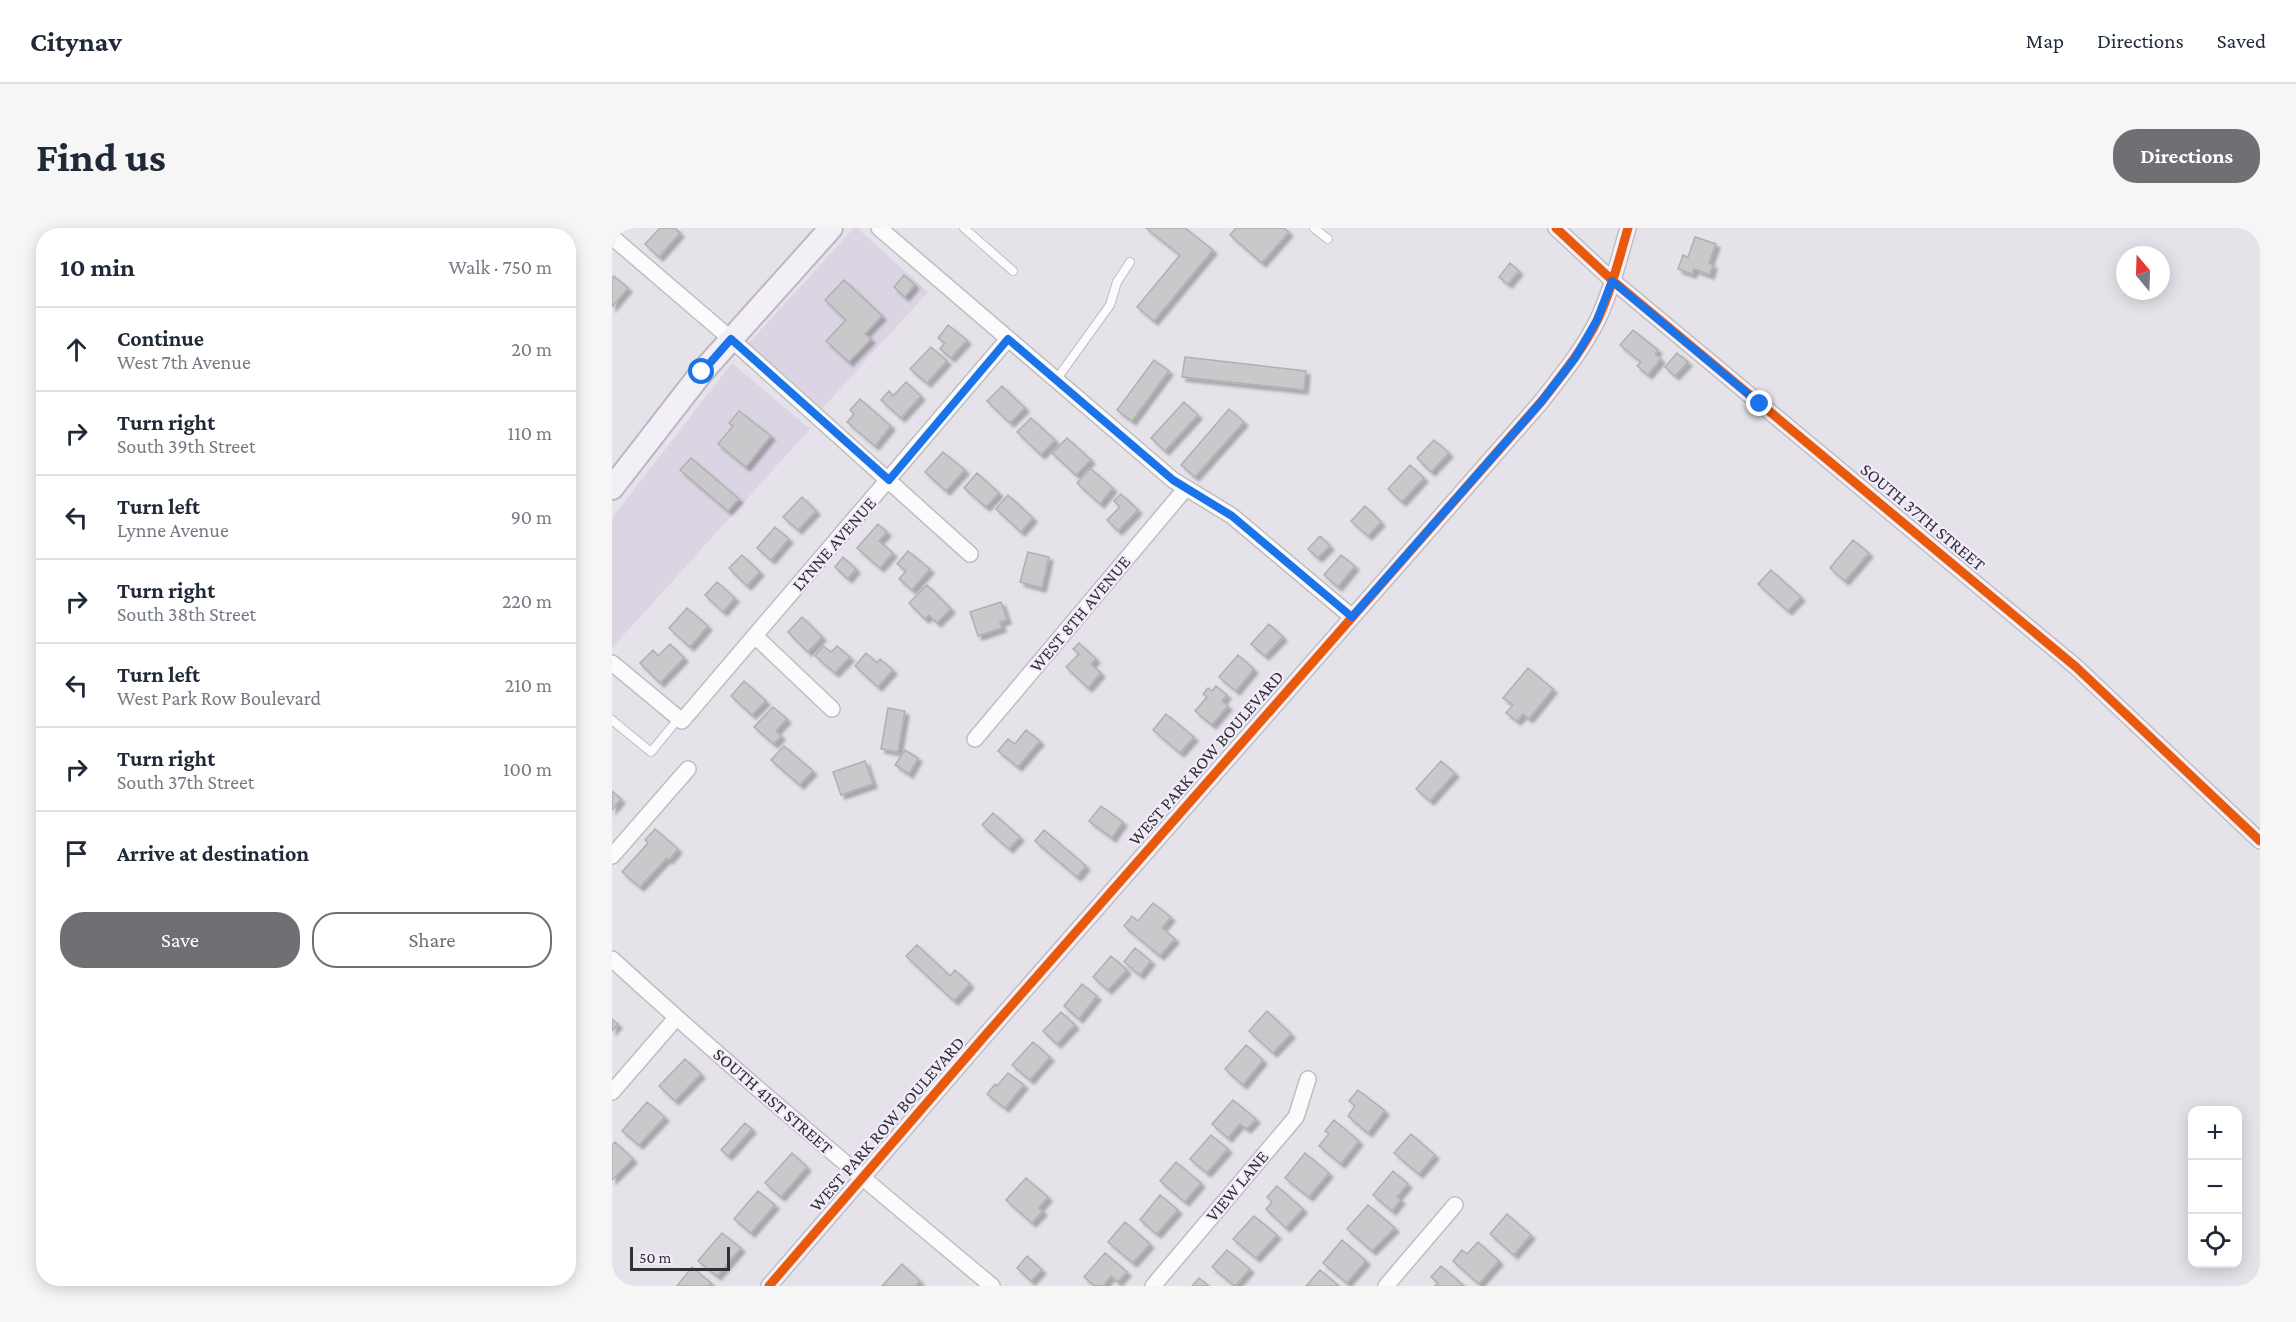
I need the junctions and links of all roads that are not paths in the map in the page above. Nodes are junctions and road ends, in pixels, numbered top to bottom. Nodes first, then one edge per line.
1 (831, 228) edge
2 (879, 228) edge
3 (964, 228) edge
4 (1314, 228) edge
5 (1556, 228) edge
6 (1628, 228) edge
7 (612, 237) edge
8 (1328, 239) dead end
9 (1130, 262) dead end
10 (1013, 271) dead end
11 (1612, 281) junction
12 (731, 339) junction
13 (1008, 339) junction
14 (1056, 380) junction
15 (889, 480) junction
16 (612, 488) edge
17 (1186, 488) junction
18 (970, 554) dead end
19 (1352, 617) junction
20 (755, 636) junction
21 (612, 663) edge
22 (832, 709) dead end
23 (681, 719) junction
24 (612, 720) edge
25 (975, 739) dead end
26 (688, 769) dead end
27 (2260, 841) edge
28 (612, 856) edge
29 (612, 959) edge
30 (676, 1018) junction
31 (1308, 1079) dead end
32 (612, 1092) edge
33 (862, 1178) junction
34 (1455, 1205) dead end
35 (770, 1286) edge
36 (992, 1286) edge
37 (1153, 1286) edge
38 (1386, 1286) edge

1 - 12 main road
2 - 13 street
3 - 10 lane
4 - 8 lane
5 - 11 street, SOUTH 37TH STREET
6 - 11 street, WEST PARK ROW BOULEVARD
7 - 12 street
9 - 14 lane
11 - 19 street, WEST PARK ROW BOULEVARD
11 - 27 street, SOUTH 37TH STREET
12 - 15 street
12 - 16 main road
13 - 14 street
13 - 15 street, LYNNE AVENUE
14 - 17 street
15 - 18 street
15 - 20 street, LYNNE AVENUE
17 - 19 street
17 - 25 street, WEST 8TH AVENUE
19 - 33 street, WEST PARK ROW BOULEVARD
20 - 22 street
20 - 23 street, LYNNE AVENUE
21 - 23 street
23 - 24 lane
26 - 28 street
29 - 30 street, SOUTH 41ST STREET
30 - 32 street
30 - 33 street, SOUTH 41ST STREET
31 - 37 street, VIEW LANE
33 - 35 street, WEST PARK ROW BOULEVARD
33 - 36 street, SOUTH 41ST STREET
34 - 38 street

